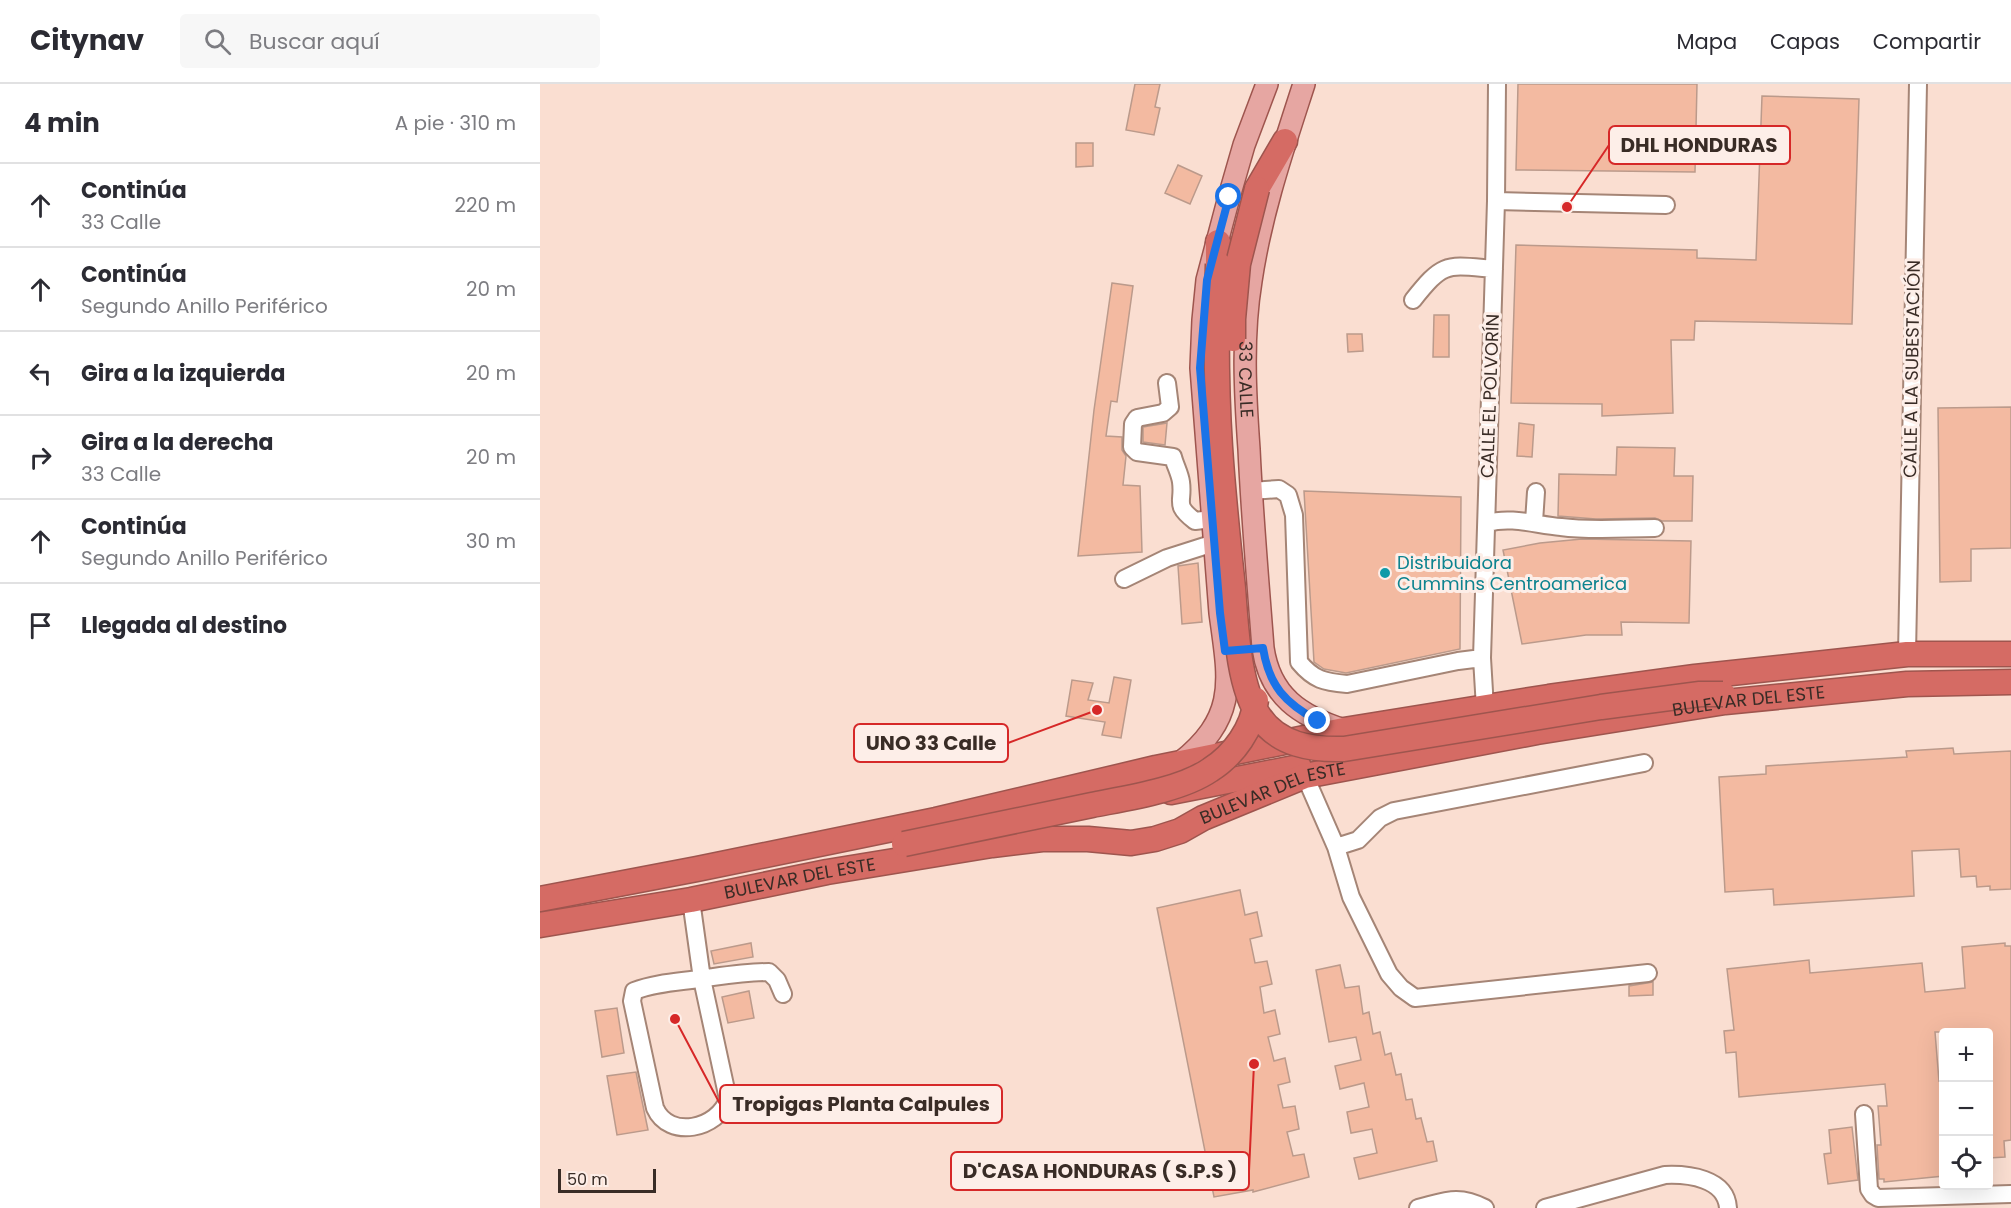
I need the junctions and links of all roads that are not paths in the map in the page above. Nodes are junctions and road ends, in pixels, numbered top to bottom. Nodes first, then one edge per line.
1 (1267, 84) edge
2 (1304, 84) edge
3 (1497, 84) edge
4 (1918, 84) edge
5 (1285, 141) junction
6 (1496, 201) junction
7 (1666, 205) dead end
8 (1218, 253) junction
9 (1494, 269) junction
10 (1413, 300) dead end
11 (1167, 383) dead end
12 (1251, 491) junction
13 (1536, 492) dead end
14 (1212, 519) junction
15 (1534, 522) junction
16 (1487, 523) junction
17 (1655, 528) dead end
18 (1214, 543) junction
19 (1124, 579) dead end
20 (1263, 648) junction
21 (1225, 651) junction
22 (1907, 654) junction
23 (2011, 654) edge
24 (1482, 658) junction
25 (2011, 682) edge
26 (1763, 698) junction
27 (1485, 708) junction
28 (1344, 730) junction
29 (1180, 763) junction
30 (1644, 763) dead end
31 (1365, 765) junction
32 (1153, 769) junction
33 (1305, 776) junction
34 (1336, 847) junction
35 (827, 872) junction
36 (540, 899) edge
37 (691, 900) junction
38 (540, 925) edge
39 (1648, 973) dead end
40 (702, 979) junction
41 (783, 994) dead end
42 (1864, 1114) dead end
43 (2011, 1194) edge
44 (1418, 1208) edge
45 (1485, 1208) edge
46 (1545, 1208) edge
47 (1728, 1208) edge

1 - 8 main road
2 - 5 main road, 33 CALLE
3 - 6 street, CALLE EL POLVORÍN
4 - 22 street, CALLE A LA SUBESTACIÓN
5 - 12 main road, 33 CALLE
5 - 35 highway, bridge
6 - 7 street
6 - 9 street, CALLE EL POLVORÍN
8 - 14 main road
8 - 26 highway, bridge
9 - 10 street
9 - 16 street, CALLE EL POLVORÍN
11 - 14 street
12 - 20 main road, 33 CALLE
12 - 24 street
13 - 15 street
14 - 18 main road
15 - 16 street
15 - 17 street
16 - 24 street, CALLE EL POLVORÍN
18 - 19 street
18 - 21 main road
20 - 21 main road
20 - 28 main road, 33 CALLE
21 - 29 main road
22 - 23 highway, BULEVAR DEL ESTE
22 - 27 highway, BULEVAR DEL ESTE
24 - 27 street, CALLE EL POLVORÍN
25 - 26 highway, BULEVAR DEL ESTE
26 - 31 highway, BULEVAR DEL ESTE
27 - 28 highway, BULEVAR DEL ESTE
28 - 29 highway, BULEVAR DEL ESTE
29 - 32 highway, BULEVAR DEL ESTE
30 - 34 street
31 - 32 highway
31 - 33 highway, BULEVAR DEL ESTE
32 - 36 highway, BULEVAR DEL ESTE
33 - 34 street
33 - 35 highway, BULEVAR DEL ESTE
34 - 39 street
35 - 37 highway, BULEVAR DEL ESTE
37 - 38 highway, BULEVAR DEL ESTE
37 - 40 street
40 - 40 street
40 - 41 street
42 - 43 street
44 - 45 street
46 - 47 street

